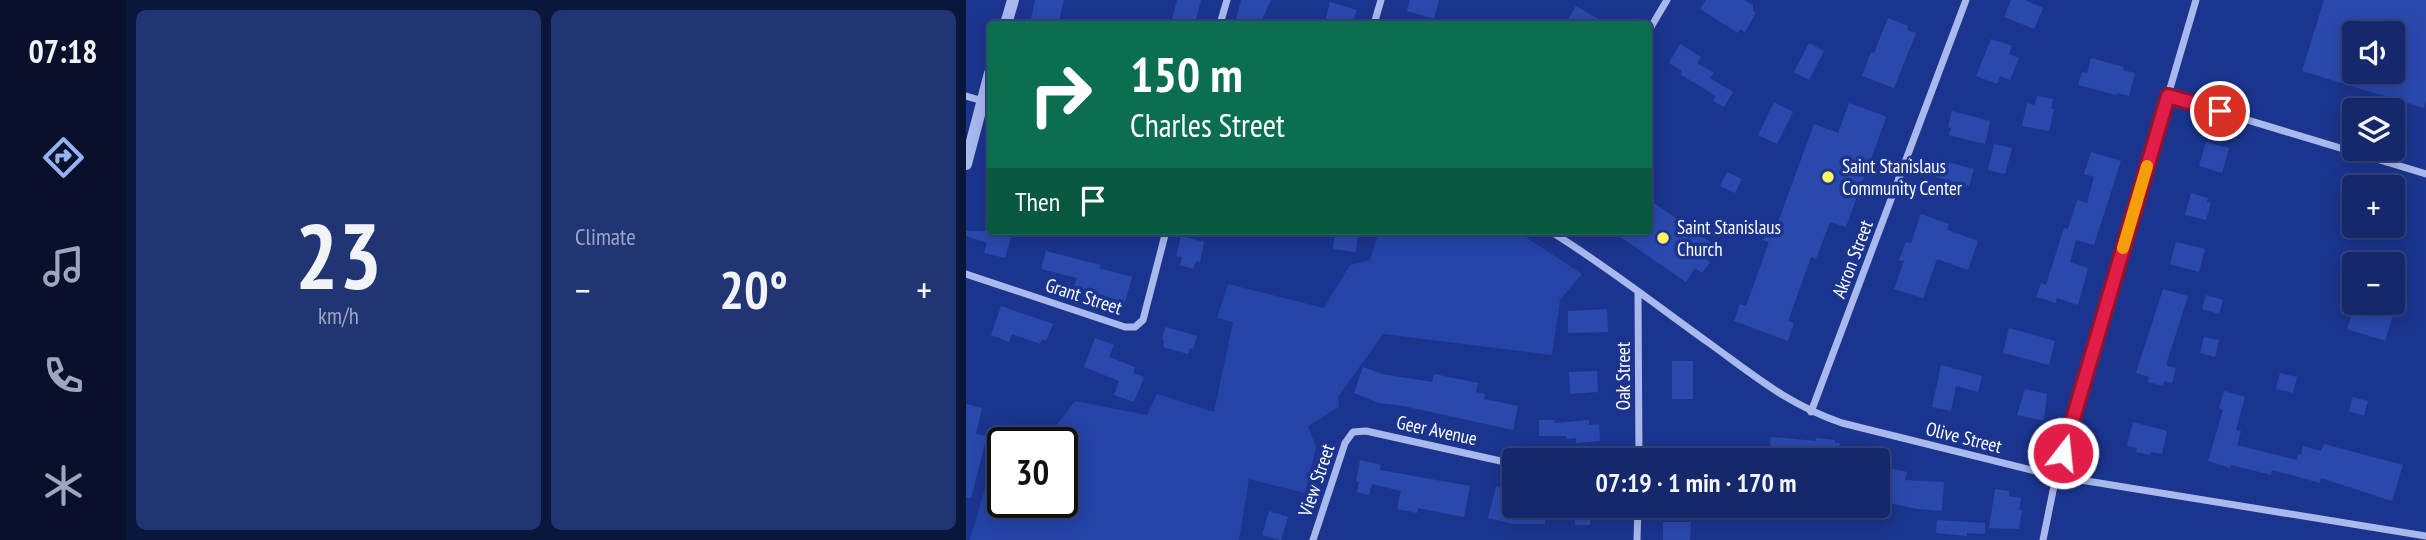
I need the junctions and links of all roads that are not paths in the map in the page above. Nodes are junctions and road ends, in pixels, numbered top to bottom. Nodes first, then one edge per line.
1 (1013, 0) edge
2 (1227, 0) edge
3 (1381, 0) edge
4 (1667, 0) edge
5 (1966, 0) edge
6 (2196, 0) edge
7 (1007, 21) edge
8 (1221, 21) edge
9 (1375, 21) edge
10 (1652, 25) edge
11 (966, 96) edge
12 (2168, 96) junction
13 (986, 102) edge
14 (966, 164) edge
15 (2426, 174) edge
16 (1165, 235) edge
17 (1556, 235) edge
18 (966, 274) edge
19 (1638, 292) junction
20 (1811, 412) junction
21 (1353, 432) joint
22 (1639, 448) edge
23 (1502, 461) edge
24 (2056, 476) junction
25 (1638, 518) edge
26 (2426, 536) edge
27 (1313, 540) edge
28 (1637, 540) edge
29 (2043, 540) edge

1 - 7 street
2 - 8 street
3 - 9 street
4 - 10 street
5 - 20 street, Akron Street
6 - 12 street
11 - 13 street
12 - 15 street
12 - 24 street
13 - 14 street
16 - 18 street, Grant Street
17 - 19 street, Olive Street
19 - 20 street, Olive Street
19 - 22 street, Oak Street
20 - 24 street, Olive Street
21 - 23 street, Geer Avenue
21 - 27 street, View Street
24 - 26 street, Olive Street
24 - 29 street
25 - 28 street

